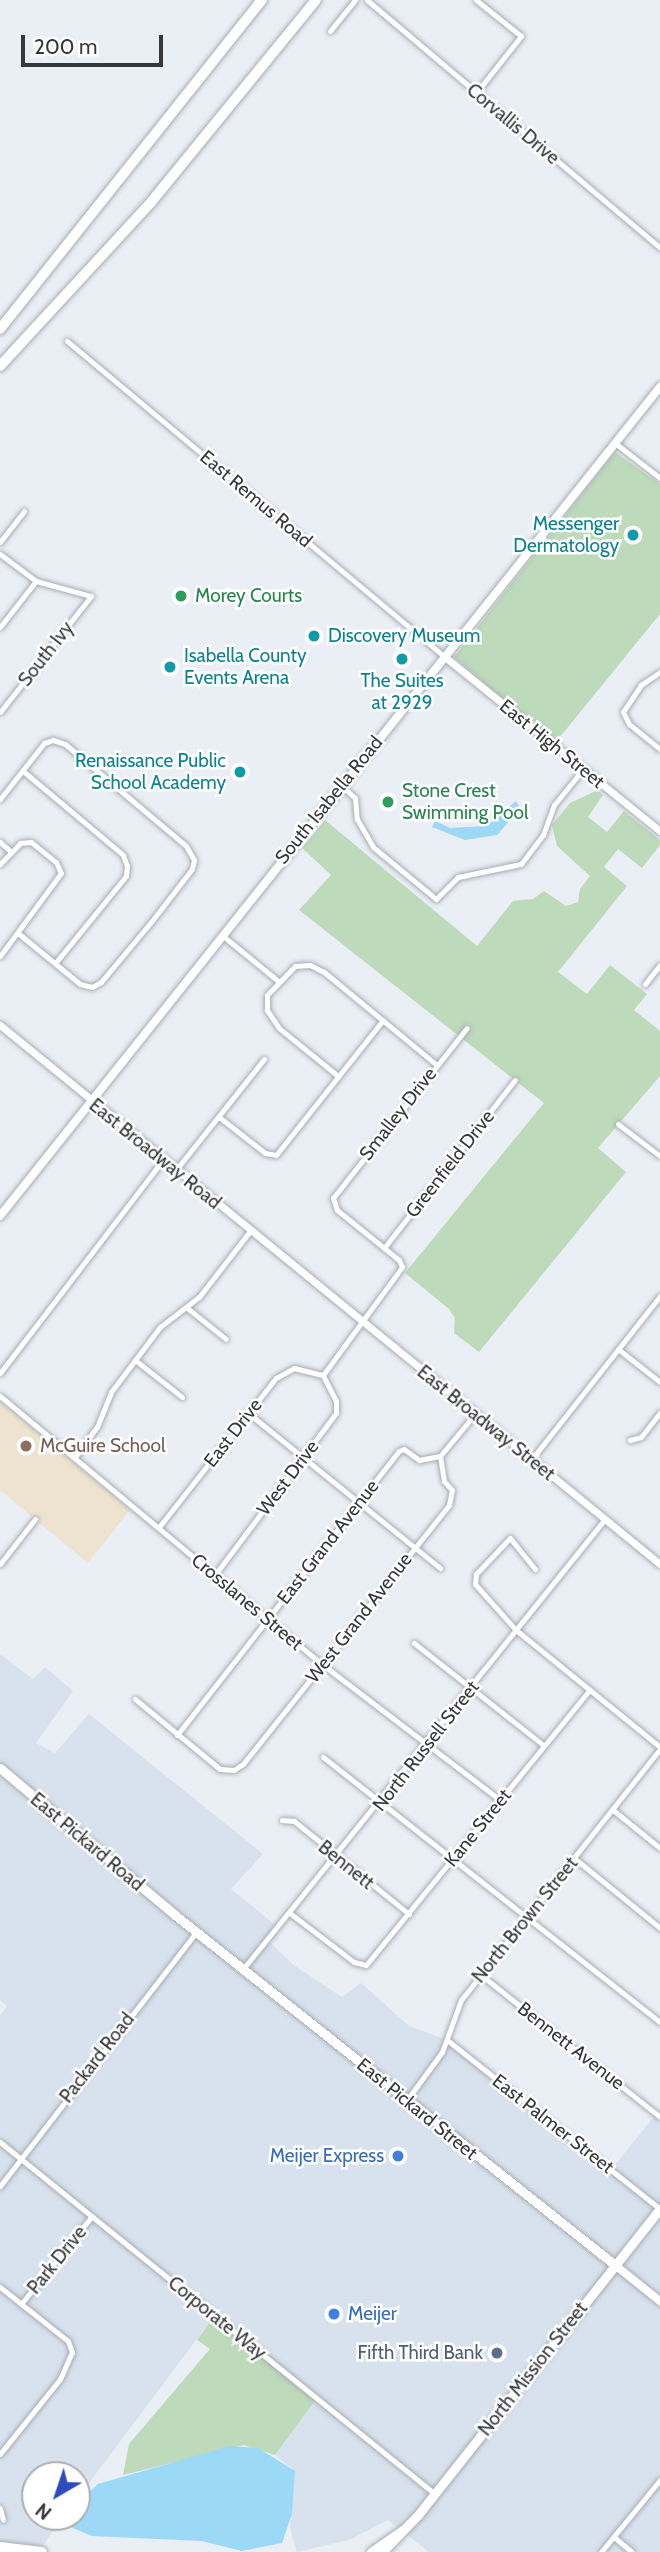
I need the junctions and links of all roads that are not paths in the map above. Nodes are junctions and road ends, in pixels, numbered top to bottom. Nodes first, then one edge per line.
1 (262, 0) edge
2 (316, 0) edge
3 (355, 0) edge
4 (367, 0) edge
5 (476, 0) edge
6 (330, 31) dead end
7 (476, 93) junction
8 (660, 248) edge
9 (0, 329) edge
10 (67, 341) dead end
11 (0, 366) edge
12 (660, 387) edge
13 (615, 443) junction
14 (660, 478) edge
15 (24, 511) dead end
16 (0, 542) edge
17 (0, 554) edge
18 (36, 581) junction
19 (0, 627) edge
20 (445, 657) junction
21 (660, 672) edge
22 (0, 712) edge
23 (660, 749) edge
24 (583, 769) junction
25 (23, 771) junction
26 (341, 785) junction
27 (0, 799) edge
28 (660, 831) edge
29 (0, 842) edge
30 (10, 851) junction
31 (0, 864) edge
32 (18, 933) junction
33 (222, 935) junction
34 (0, 956) edge
35 (56, 962) junction
36 (660, 965) edge
37 (277, 980) junction
38 (645, 984) dead end
39 (383, 1020) junction
40 (0, 1026) edge
41 (467, 1028) dead end
42 (264, 1059) dead end
43 (437, 1065) junction
44 (338, 1076) junction
45 (515, 1080) dead end
46 (89, 1101) junction
47 (219, 1117) junction
48 (618, 1124) dead end
49 (660, 1156) edge
50 (163, 1160) junction
51 (175, 1171) junction
52 (0, 1216) edge
53 (250, 1231) junction
54 (384, 1248) junction
55 (312, 1281) joint
56 (660, 1296) edge
57 (186, 1307) junction
58 (362, 1323) junction
59 (226, 1339) dead end
60 (618, 1349) junction
61 (135, 1360) junction
62 (0, 1373) edge
63 (323, 1375) junction
64 (660, 1382) edge
65 (0, 1396) edge
66 (182, 1397) dead end
67 (248, 1413) junction
68 (660, 1413) edge
69 (475, 1415) junction
70 (630, 1440) dead end
71 (440, 1456) junction
72 (75, 1457) junction
73 (304, 1458) junction
74 (531, 1460) junction
75 (358, 1504) junction
76 (35, 1519) dead end
77 (605, 1519) junction
78 (159, 1527) junction
79 (414, 1547) junction
80 (0, 1564) edge
81 (660, 1564) edge
82 (440, 1568) dead end
83 (535, 1569) dead end
84 (214, 1576) junction
85 (267, 1619) junction
86 (516, 1630) junction
87 (414, 1643) dead end
88 (323, 1665) junction
89 (471, 1689) junction
90 (590, 1689) junction
91 (135, 1699) dead end
92 (177, 1735) junction
93 (426, 1744) junction
94 (543, 1745) junction
95 (660, 1748) edge
96 (323, 1757) dead end
97 (0, 1768) edge
98 (499, 1800) junction
99 (382, 1801) junction
100 (613, 1810) junction
101 (282, 1820) dead end
102 (660, 1848) edge
103 (455, 1856) junction
104 (336, 1858) junction
105 (574, 1858) junction
106 (291, 1914) junction
107 (409, 1914) junction
108 (175, 1915) joint
109 (527, 1916) junction
110 (660, 1928) edge
111 (196, 1932) junction
112 (243, 1970) junction
113 (481, 1975) junction
114 (660, 2022) edge
115 (447, 2040) junction
116 (407, 2100) junction
117 (660, 2117) edge
118 (0, 2142) edge
119 (21, 2158) junction
120 (0, 2186) edge
121 (660, 2209) edge
122 (92, 2216) junction
123 (615, 2265) junction
124 (0, 2287) edge
125 (660, 2301) edge
126 (21, 2304) junction
127 (0, 2454) edge
128 (659, 2482) edge
129 (435, 2494) junction
130 (0, 2508) edge
131 (3, 2520) dead end
132 (405, 2528) junction
133 (614, 2537) junction
134 (0, 2547) edge
135 (42, 2552) edge
136 (371, 2552) edge
137 (383, 2552) edge
138 (601, 2552) edge
139 (632, 2552) edge

1 - 9 highway
2 - 11 highway
3 - 6 street
4 - 7 street, Corvallis Drive
5 - 7 street
7 - 8 street, Corvallis Drive
10 - 20 street, East Remus Road
12 - 13 main road, South Isabella Road
13 - 14 street
13 - 20 main road, South Isabella Road
15 - 16 street
17 - 18 street
18 - 19 street
18 - 22 street, South Ivy
20 - 24 street, East High Street
20 - 26 main road, South Isabella Road
21 - 23 street
24 - 26 street
24 - 28 street, East High Street
25 - 27 street
25 - 35 street
25 - 35 street
26 - 33 main road, South Isabella Road
29 - 30 street
30 - 31 street
30 - 32 street
32 - 34 street
32 - 35 street
33 - 37 street
33 - 46 main road, South Isabella Road
36 - 38 street
37 - 39 street
37 - 44 street
39 - 43 street
39 - 44 street
40 - 46 street, East Broadway Road
41 - 43 street, Smalley Drive
42 - 47 street
43 - 54 street, Smalley Drive
44 - 47 street
45 - 54 street, Greenfield Drive
46 - 50 street, East Broadway Road
46 - 52 main road, South Isabella Road
47 - 51 street
48 - 49 street
50 - 51 street, East Broadway Road
50 - 62 street
51 - 53 street, East Broadway Road
53 - 55 street, East Broadway Road
53 - 57 street
54 - 58 street
55 - 58 street, East Broadway Street
56 - 60 street
57 - 59 street
57 - 61 street
58 - 63 street
58 - 69 street, East Broadway Street
60 - 64 street
60 - 74 street
61 - 66 street
61 - 72 street
63 - 67 street, East Drive
63 - 73 street, West Drive
65 - 72 street, Crosslanes Street
67 - 73 street
67 - 78 street, East Drive
68 - 70 street
69 - 71 street
69 - 74 street, East Broadway Street
71 - 75 street, East Grand Avenue
71 - 79 street, West Grand Avenue
72 - 78 street, Crosslanes Street
73 - 75 street
73 - 84 street, West Drive
74 - 77 street, East Broadway Street
75 - 79 street
75 - 85 street, East Grand Avenue
76 - 80 street
77 - 81 street, East Broadway Street
77 - 86 street, North Russell Street
78 - 84 street, Crosslanes Street
79 - 82 street
79 - 88 street, West Grand Avenue
83 - 86 street
84 - 85 street, Crosslanes Street
85 - 88 street, Crosslanes Street
85 - 92 street, East Grand Avenue
86 - 89 street, North Russell Street
86 - 90 street
87 - 89 street
88 - 92 street, West Grand Avenue
88 - 93 street, Crosslanes Street
89 - 93 street, North Russell Street
89 - 94 street
90 - 94 street, Kane Street
90 - 95 street
91 - 92 street
93 - 98 street, Crosslanes Street
93 - 99 street, North Russell Street
94 - 98 street, Kane Street
95 - 100 street, North Brown Street
96 - 99 street
97 - 108 main road, East Pickard Road
98 - 103 street, Kane Street
99 - 103 street
99 - 104 street, North Russell Street
100 - 102 street
100 - 105 street, North Brown Street
101 - 104 street, Bennett
103 - 107 street, Kane Street
103 - 109 street
104 - 106 street, North Russell Street
104 - 107 street, Bennett
105 - 109 street, North Brown Street
105 - 110 street
106 - 107 street, Kane Street
106 - 112 street, North Russell Street
108 - 111 main road, East Pickard Street
109 - 113 street, North Brown Street
109 - 114 street
111 - 112 main road, East Pickard Street
111 - 119 street, Packard Road
112 - 116 main road, East Pickard Street
113 - 115 street, North Brown Street
113 - 117 street, Bennett Avenue
115 - 116 street, North Brown Street
115 - 121 street, East Palmer Street
116 - 123 main road, East Pickard Street
118 - 119 street, Corporate Way
119 - 120 street, Packard Road
119 - 122 street, Corporate Way
121 - 123 main road, North Mission Street
122 - 126 street, Park Drive
122 - 129 street, Corporate Way
123 - 125 main road, East Pickard Street
123 - 129 main road, North Mission Street
124 - 126 street
126 - 127 street
128 - 133 street
129 - 132 main road, North Mission Street
130 - 131 street
132 - 136 main road, North Mission Street
132 - 137 main road, North Mission Street
133 - 138 street
133 - 139 street
134 - 135 highway

